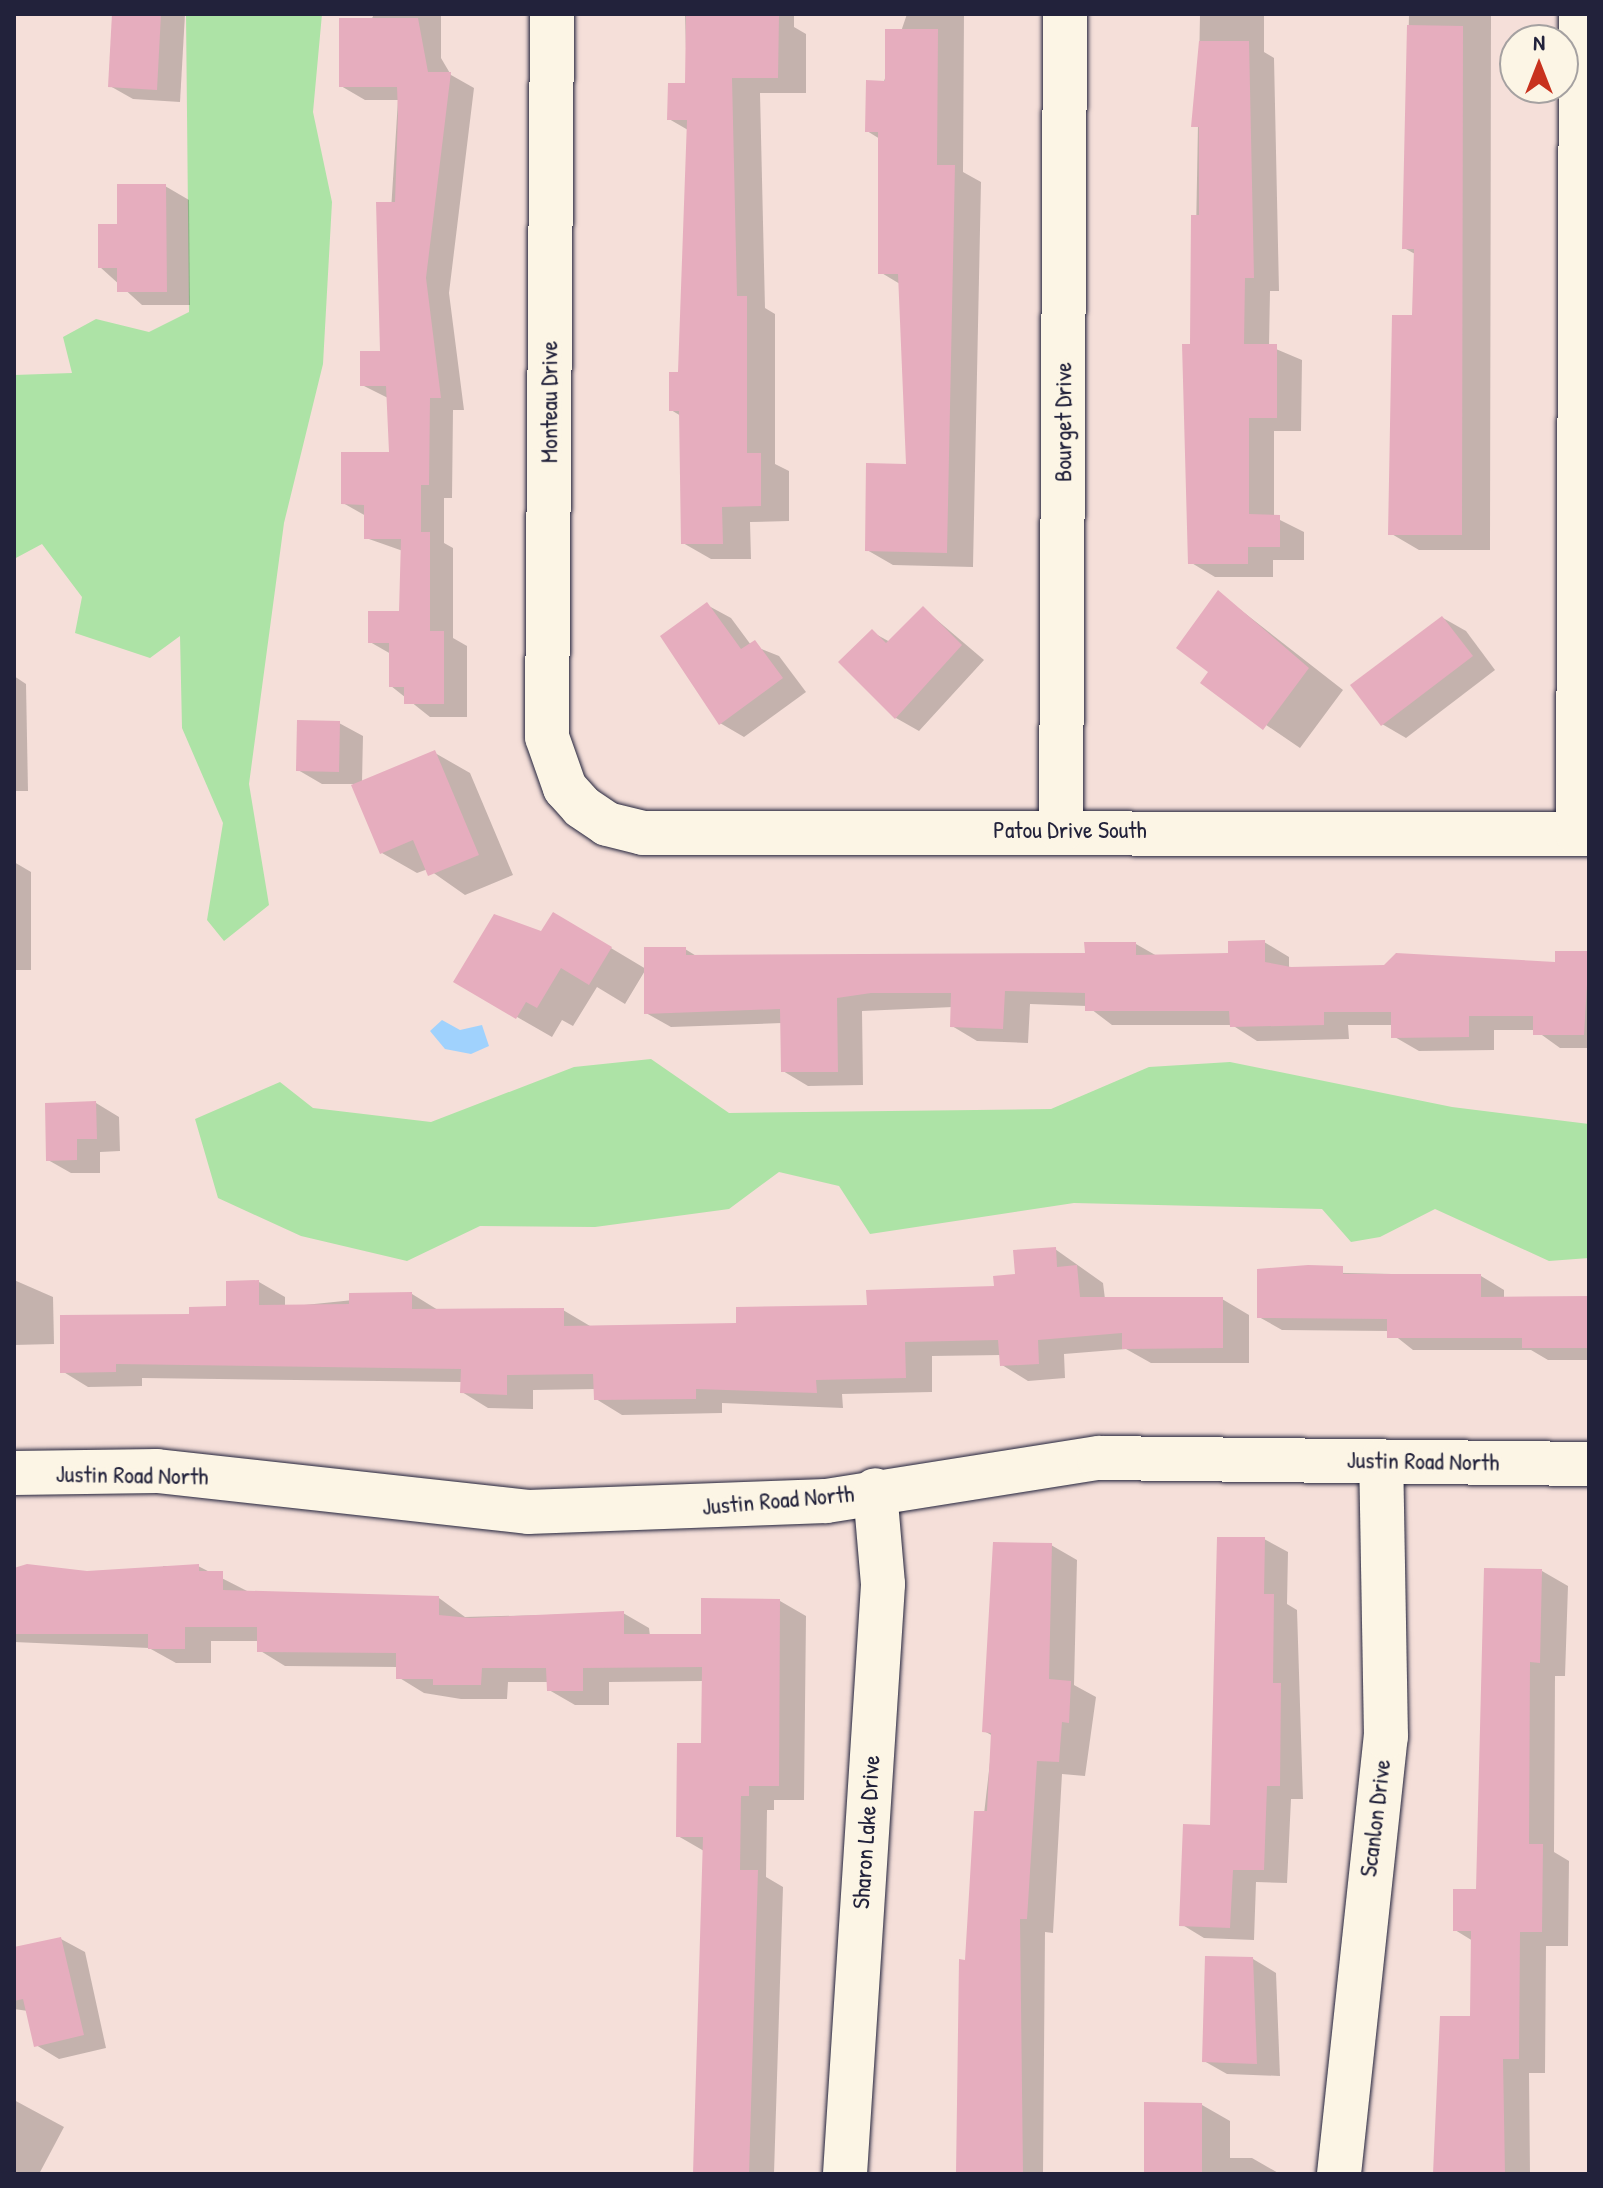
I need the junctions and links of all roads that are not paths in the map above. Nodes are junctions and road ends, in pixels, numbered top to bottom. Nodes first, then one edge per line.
1 (552, 14) edge
2 (1065, 14) edge
3 (1581, 14) edge
4 (565, 788) joint
5 (1061, 830) junction
6 (1583, 834) edge
7 (1381, 1461) junction
8 (1589, 1464) edge
9 (14, 1473) edge
10 (875, 1490) junction
11 (845, 2174) edge
12 (1339, 2174) edge

1 - 4 street, Monteau Drive
2 - 5 street, Bourget Drive
3 - 6 street
4 - 5 street, Patou Drive South
5 - 6 street, Patou Drive South
7 - 8 street, Justin Road North
7 - 10 street, Justin Road North
7 - 12 street, Scanlon Drive
9 - 10 street, Justin Road North
10 - 11 street, Sharon Lake Drive

